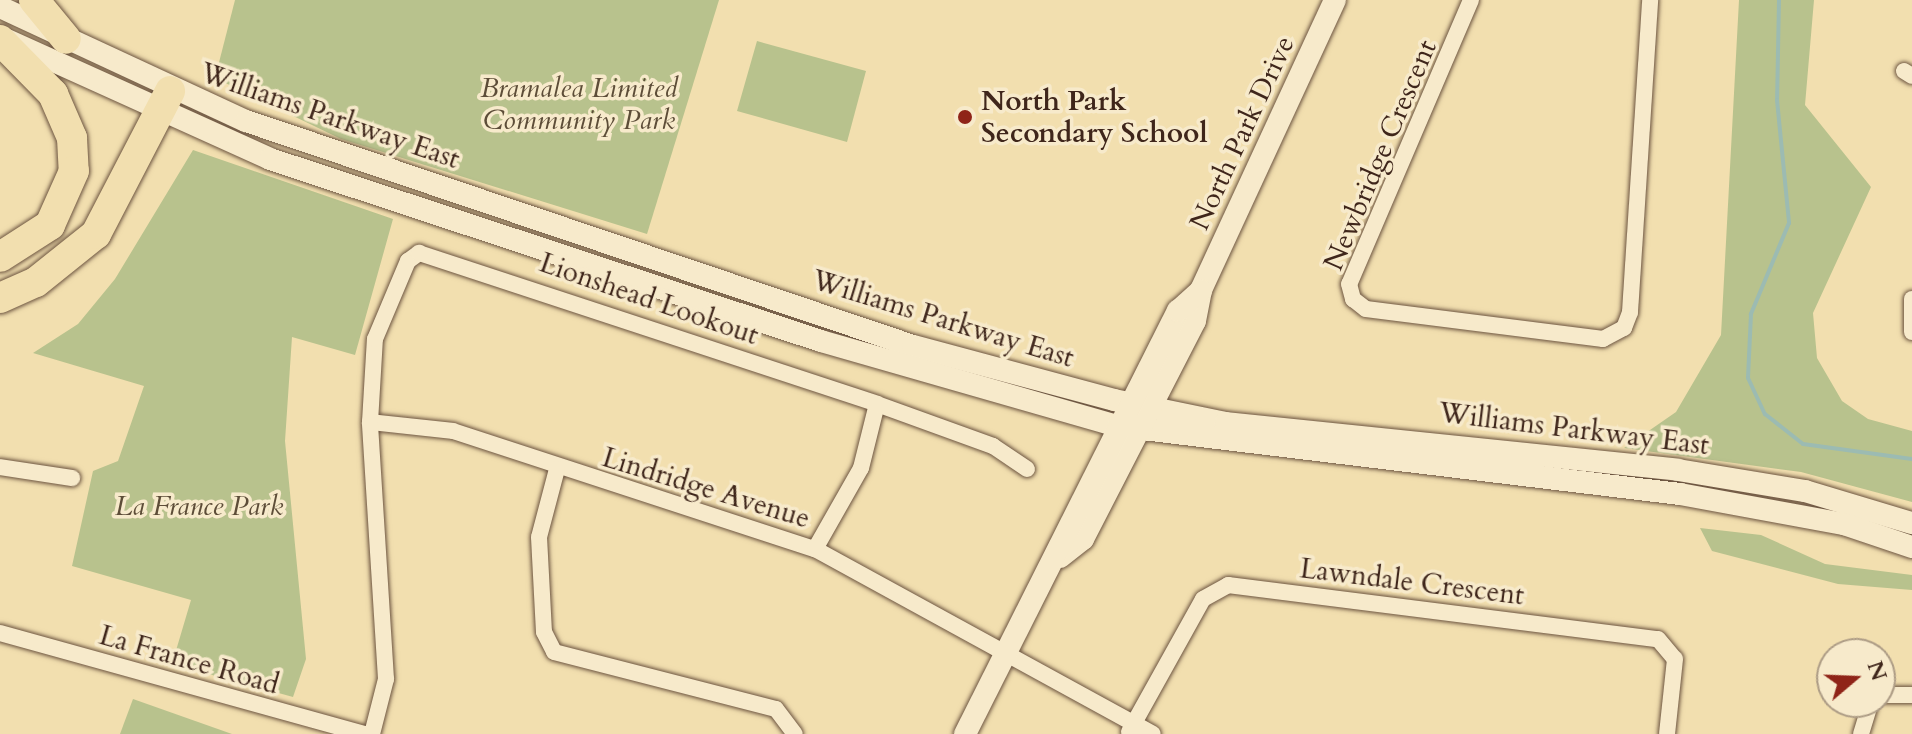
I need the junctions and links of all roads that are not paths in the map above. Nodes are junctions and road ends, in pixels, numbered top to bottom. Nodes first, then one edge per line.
1 (34, 0) edge
2 (1335, 0) edge
3 (1471, 0) edge
4 (1650, 0) edge
5 (0, 7) edge
6 (0, 38) edge
7 (66, 39) junction
8 (165, 102) junction
9 (0, 257) edge
10 (0, 298) edge
11 (1912, 299) edge
12 (1912, 332) edge
13 (877, 404) junction
14 (1140, 407) junction
15 (370, 422) junction
16 (1129, 428) junction
17 (0, 467) edge
18 (557, 469) junction
19 (1027, 469) dead end
20 (72, 478) dead end
21 (1912, 523) edge
22 (1912, 547) edge
23 (815, 549) junction
24 (0, 633) edge
25 (1009, 654) junction
26 (1130, 729) edge
27 (364, 734) edge
28 (372, 734) edge
29 (795, 734) edge
30 (965, 734) edge
31 (1153, 734) edge
32 (1667, 734) edge

1 - 7 highway
2 - 14 main road, North Park Drive
3 - 4 street, Newbridge Crescent
5 - 7 main road, Williams Parkway East
6 - 8 main road, Williams Parkway East
6 - 9 highway
7 - 8 main road, Williams Parkway East
8 - 10 highway
8 - 14 main road, Williams Parkway East
8 - 16 main road, Williams Parkway East
11 - 12 street
13 - 15 street, Lionshead Lookout
13 - 19 street, Lionshead Lookout
13 - 23 street
14 - 16 main road, North Park Drive
14 - 21 main road, Williams Parkway East
15 - 18 street, Lindridge Avenue
15 - 28 street
16 - 22 main road, Williams Parkway East
16 - 25 main road, North Park Drive
17 - 20 street
18 - 23 street, Lindridge Avenue
18 - 29 street
23 - 25 street, Lindridge Avenue
24 - 27 street, La France Road
25 - 26 street, Lindridge Avenue
25 - 30 main road, North Park Drive
26 - 31 street, Lindridge Avenue
26 - 32 street, Lawndale Crescent

